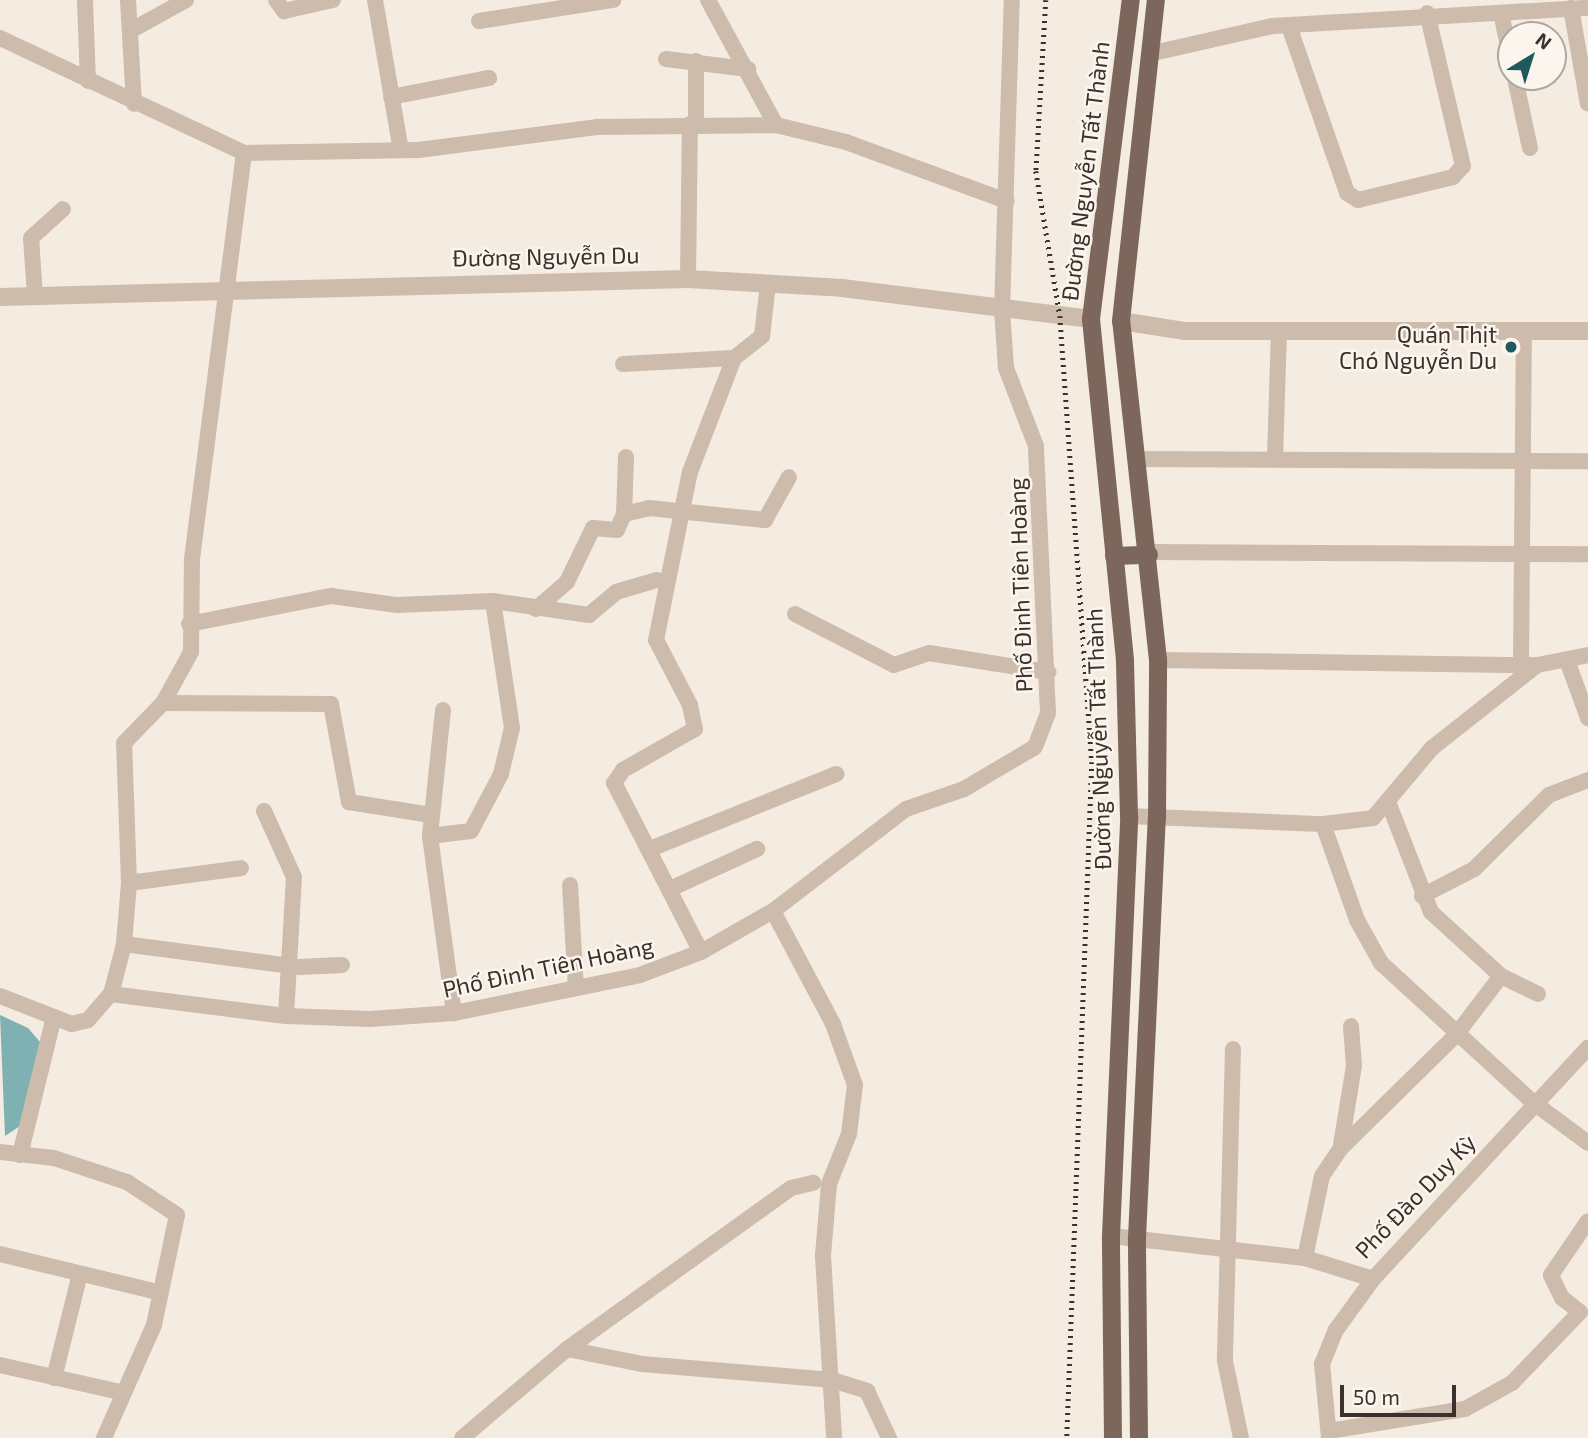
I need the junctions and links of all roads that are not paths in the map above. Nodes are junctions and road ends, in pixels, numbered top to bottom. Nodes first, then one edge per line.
1 (85, 0) edge
2 (128, 0) edge
3 (186, 0) edge
4 (276, 0) edge
5 (333, 0) edge
6 (375, 0) edge
7 (613, 0) edge
8 (709, 0) edge
9 (1012, 0) edge
10 (1131, 0) edge
11 (1156, 0) edge
12 (1571, 8) junction
13 (1588, 8) edge
14 (1427, 13) junction
15 (1501, 13) junction
16 (480, 22) dead end
17 (1289, 26) junction
18 (130, 31) junction
19 (0, 38) edge
20 (1125, 51) junction
21 (1149, 54) junction
22 (666, 59) dead end
23 (696, 61) junction
24 (748, 69) junction
25 (489, 78) dead end
26 (88, 81) junction
27 (391, 97) junction
28 (134, 104) junction
29 (1588, 104) edge
30 (693, 124) junction
31 (776, 125) junction
32 (1530, 148) dead end
33 (401, 150) junction
34 (244, 153) junction
35 (1006, 201) junction
36 (63, 209) dead end
37 (688, 279) junction
38 (768, 284) junction
39 (225, 290) junction
40 (35, 296) junction
41 (0, 297) edge
42 (1002, 310) junction
43 (1091, 319) junction
44 (1121, 321) junction
45 (1524, 330) junction
46 (1279, 331) junction
47 (1588, 331) edge
48 (734, 358) junction
49 (623, 364) dead end
50 (626, 457) dead end
51 (1275, 458) junction
52 (1137, 459) junction
53 (1527, 459) junction
54 (1588, 461) edge
55 (789, 477) dead end
56 (680, 511) junction
57 (624, 514) junction
58 (1149, 553) junction
59 (1588, 554) edge
60 (1521, 555) junction
61 (1115, 556) junction
62 (657, 580) dead end
63 (493, 601) junction
64 (536, 609) junction
65 (795, 614) dead end
66 (189, 624) junction
67 (1588, 655) edge
68 (1158, 660) junction
69 (1568, 663) junction
70 (1529, 664) junction
71 (1048, 672) junction
72 (163, 703) junction
73 (443, 710) dead end
74 (1588, 718) edge
75 (837, 774) dead end
76 (1588, 780) edge
77 (1390, 804) junction
78 (264, 811) dead end
79 (431, 815) junction
80 (1129, 816) junction
81 (1157, 818) junction
82 (1323, 824) junction
83 (430, 836) junction
84 (650, 849) junction
85 (757, 849) dead end
86 (241, 868) dead end
87 (128, 883) junction
88 (570, 885) dead end
89 (670, 889) junction
90 (1422, 896) junction
91 (773, 911) junction
92 (124, 944) junction
93 (701, 951) junction
94 (288, 965) junction
95 (342, 965) dead end
96 (1501, 976) junction
97 (576, 988) junction
98 (1538, 994) dead end
99 (111, 995) junction
100 (0, 996) edge
101 (454, 1013) junction
102 (286, 1016) junction
103 (54, 1017) junction
104 (1351, 1026) dead end
105 (1456, 1035) junction
106 (1588, 1048) edge
107 (1233, 1049) dead end
108 (1534, 1103) junction
109 (1588, 1143) edge
110 (1341, 1148) junction
111 (0, 1152) edge
112 (20, 1156) junction
113 (813, 1183) dead end
114 (1588, 1222) edge
115 (1111, 1236) junction
116 (1137, 1238) junction
117 (1226, 1247) junction
118 (0, 1254) edge
119 (1305, 1258) junction
120 (80, 1274) junction
121 (1373, 1279) junction
122 (157, 1292) junction
123 (1584, 1308) edge
124 (1112, 1345) junction
125 (1138, 1345) junction
126 (567, 1349) junction
127 (0, 1366) edge
128 (54, 1378) junction
129 (832, 1380) junction
130 (120, 1392) junction
131 (1329, 1435) edge
132 (104, 1438) edge
133 (462, 1438) edge
134 (834, 1438) edge
135 (889, 1438) edge
136 (1113, 1438) edge
137 (1139, 1438) edge
138 (1241, 1438) edge

1 - 26 street
2 - 18 street
3 - 18 street
4 - 5 street
6 - 27 street
7 - 16 street
8 - 24 street
9 - 35 street, Phố Đinh Tiên Hoàng
10 - 20 main road, Đường Nguyễn Tất Thành
11 - 21 main road
12 - 13 street
12 - 15 street
12 - 29 street
14 - 15 street
14 - 17 street
14 - 17 street
15 - 32 street
17 - 21 street
18 - 28 street
19 - 26 street
20 - 21 main road
20 - 43 main road, Đường Nguyễn Tất Thành
21 - 44 main road
22 - 23 street
23 - 24 street
23 - 30 street
24 - 31 street
25 - 27 street
26 - 28 street
27 - 33 street
28 - 34 street
30 - 31 street
30 - 33 street
30 - 37 street
31 - 35 street
33 - 34 street
34 - 39 street
35 - 42 street, Phố Đinh Tiên Hoàng
36 - 40 street
37 - 38 street, Đường Nguyễn Du
37 - 39 street, Đường Nguyễn Du
38 - 42 street, Đường Nguyễn Du
38 - 48 street
39 - 40 street, Đường Nguyễn Du
39 - 66 street
40 - 41 street, Đường Nguyễn Du
42 - 43 street, Đường Nguyễn Du
42 - 71 street, Phố Đinh Tiên Hoàng
43 - 61 main road, Đường Nguyễn Tất Thành
44 - 46 street
44 - 52 main road
45 - 46 street
45 - 47 street
45 - 53 street
46 - 51 street
48 - 49 street
48 - 56 street
50 - 57 street
51 - 52 street
51 - 53 street
52 - 58 main road
53 - 54 street
53 - 60 street
55 - 56 street
56 - 57 street
56 - 84 street
57 - 64 street
58 - 60 street
58 - 61 main road
58 - 68 main road
59 - 60 street
60 - 70 street
61 - 80 main road, Đường Nguyễn Tất Thành
62 - 64 street
63 - 64 street
63 - 66 street
63 - 83 street
65 - 71 street
66 - 72 street
67 - 69 street
68 - 70 street
68 - 81 main road
69 - 70 street
69 - 74 street
70 - 77 street
71 - 91 street, Phố Đinh Tiên Hoàng
72 - 79 street
72 - 87 street
73 - 79 street
75 - 84 street
76 - 90 street
77 - 82 street
77 - 90 street
78 - 94 street
79 - 83 street
80 - 81 street
80 - 115 main road, Đường Nguyễn Tất Thành
81 - 82 street
81 - 116 main road
82 - 105 street
83 - 101 street
84 - 89 street
85 - 89 street
86 - 87 street
87 - 92 street
88 - 97 street
89 - 93 street
90 - 96 street
91 - 93 street, Phố Đinh Tiên Hoàng
91 - 129 street
92 - 94 street
92 - 99 street
93 - 97 street, Phố Đinh Tiên Hoàng
94 - 95 street
94 - 102 street
96 - 98 street
96 - 105 street
97 - 101 street, Phố Đinh Tiên Hoàng
99 - 102 street, Phố Đinh Tiên Hoàng
99 - 103 street
100 - 103 street
101 - 102 street, Phố Đinh Tiên Hoàng
103 - 112 street
104 - 110 street
105 - 108 street
105 - 110 street
106 - 108 street, Phố Đào Duy Kỳ
107 - 117 street
108 - 109 street
108 - 121 street, Phố Đào Duy Kỳ
110 - 119 street
111 - 112 street
112 - 122 street
113 - 126 street
114 - 123 street
115 - 116 street, Phố Đào Duy Kỳ
115 - 124 main road, Đường Nguyễn Tất Thành
116 - 117 street, Phố Đào Duy Kỳ
116 - 125 main road
117 - 119 street, Phố Đào Duy Kỳ
117 - 138 street
118 - 120 street
119 - 121 street, Phố Đào Duy Kỳ
120 - 122 street
120 - 128 street
121 - 131 street
122 - 130 street
123 - 131 street
124 - 125 main road
124 - 136 main road, Đường Nguyễn Tất Thành
125 - 137 main road
126 - 129 street
126 - 133 street
127 - 128 street
128 - 130 street
129 - 134 street
129 - 135 street
130 - 132 street

